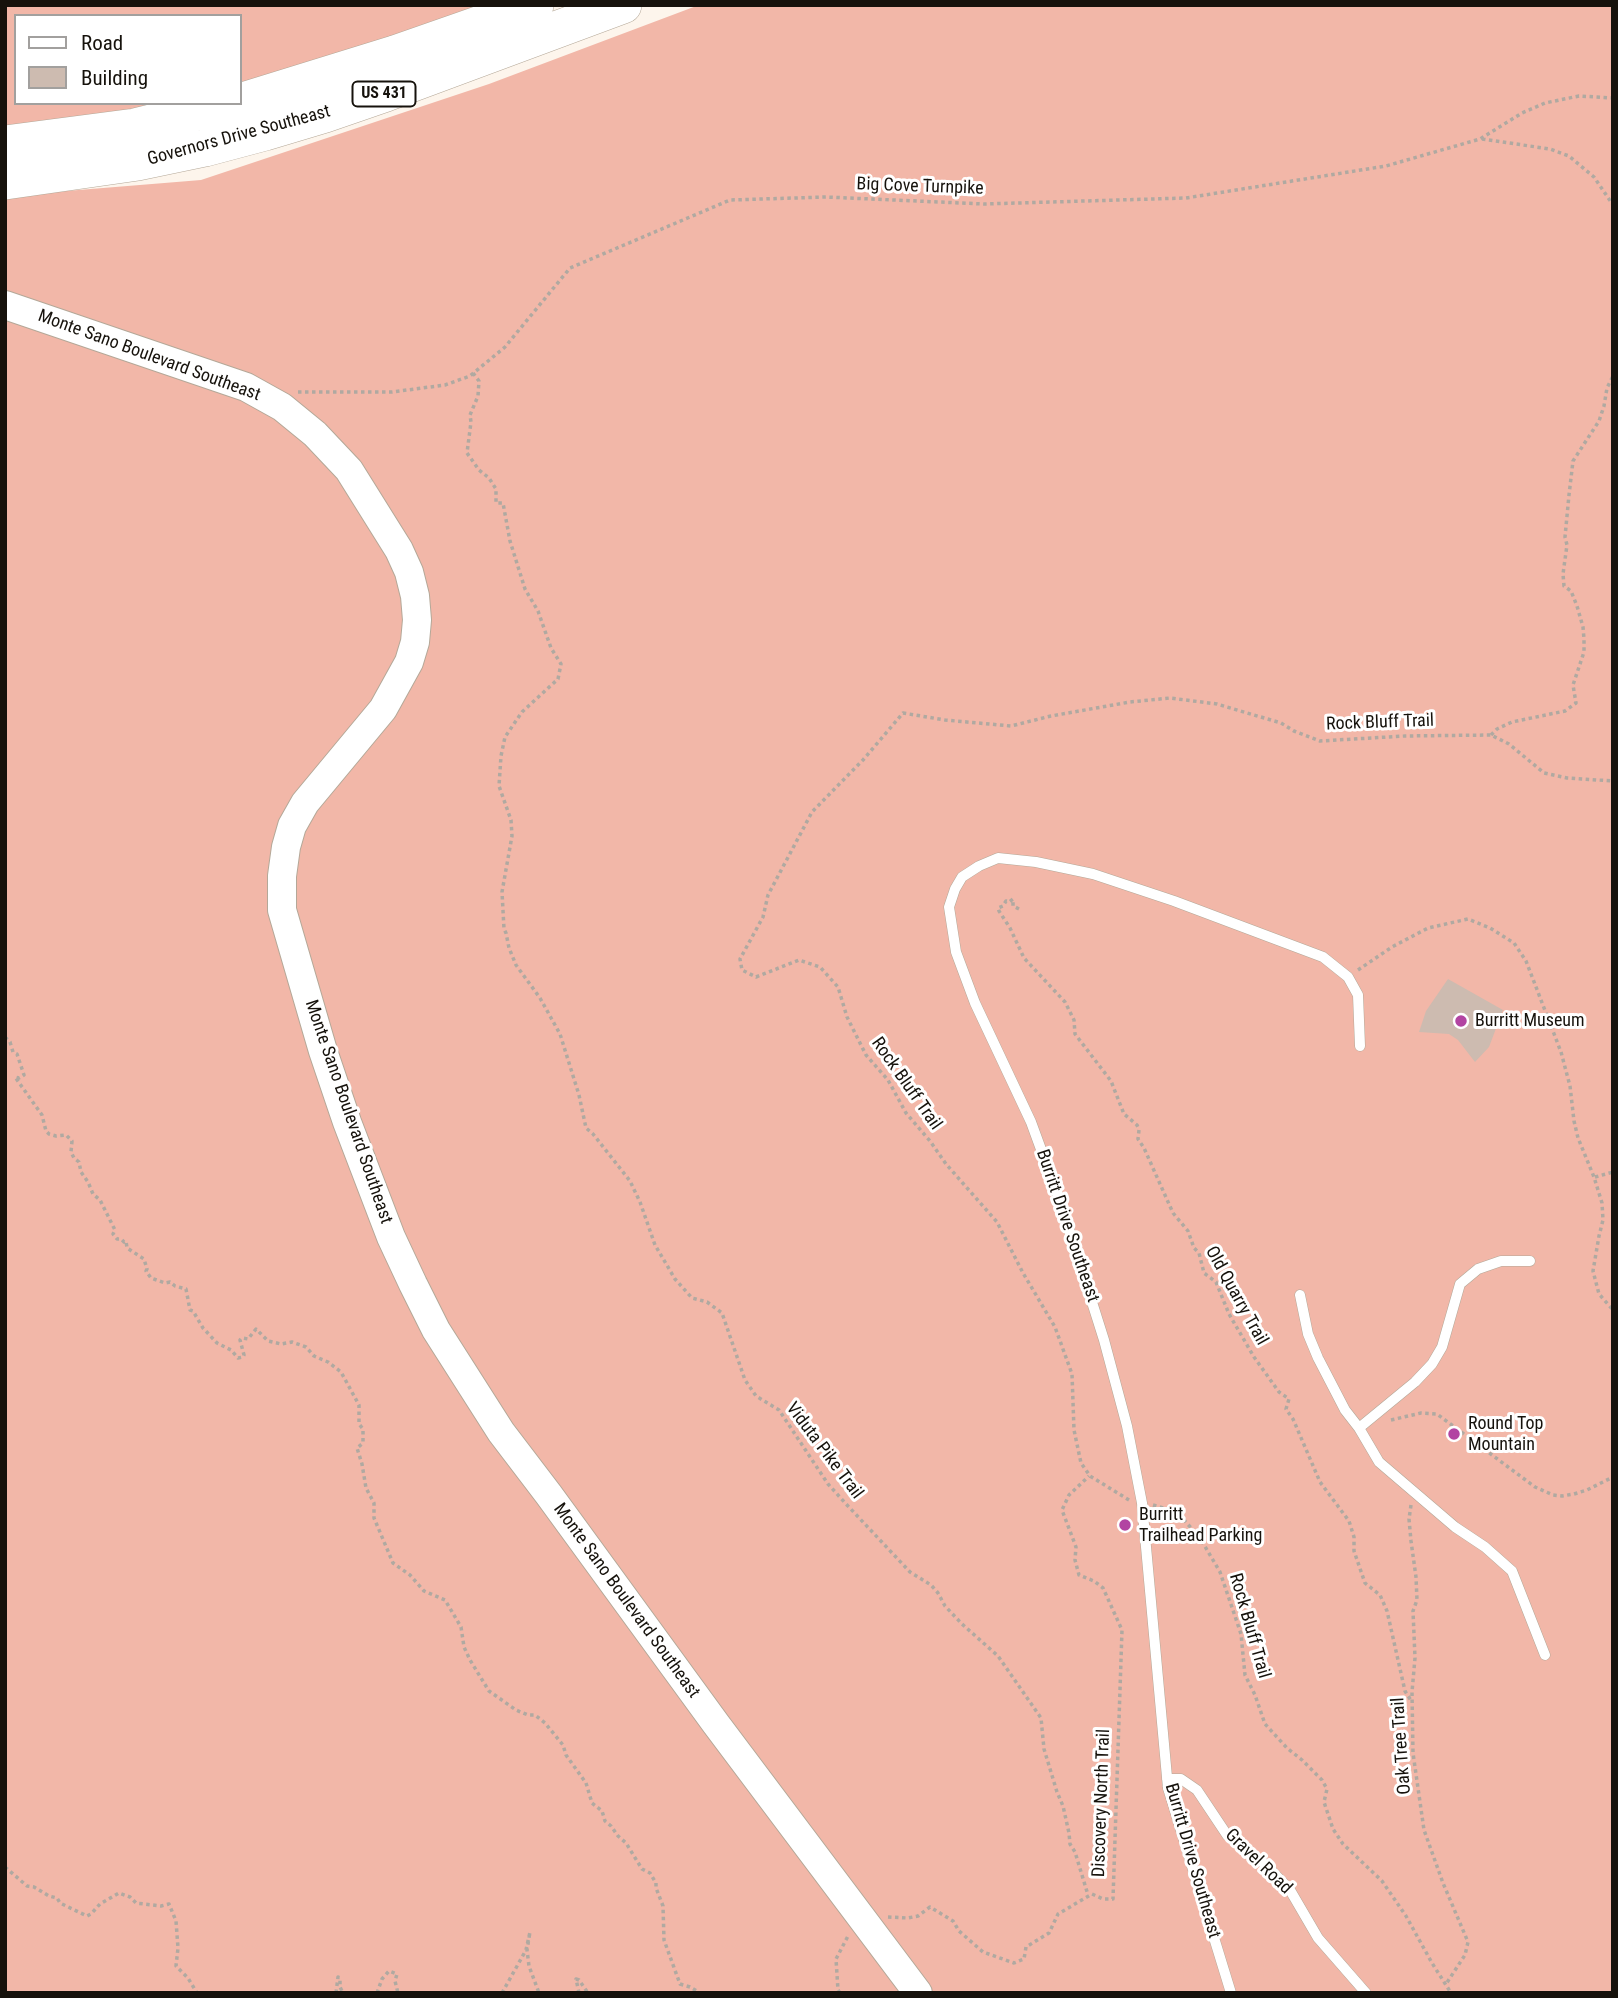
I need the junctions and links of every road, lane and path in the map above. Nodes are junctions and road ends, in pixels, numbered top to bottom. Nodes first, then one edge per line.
1 (535, 5) edge
2 (623, 5) edge
3 (1613, 98) edge
4 (242, 101) edge
5 (225, 105) edge
6 (1480, 139) junction
7 (5, 144) edge
8 (5, 181) edge
9 (1613, 205) edge
10 (5, 305) edge
11 (473, 373) junction
12 (1613, 376) edge
13 (282, 407) junction
14 (1491, 735) junction
15 (1613, 781) edge
16 (1019, 909) dead end
17 (1349, 977) junction
18 (5, 1037) edge
19 (1360, 1046) dead end
20 (1613, 1172) edge
21 (1594, 1177) junction
22 (1530, 1261) dead end
23 (1300, 1295) dead end
24 (1613, 1310) edge
25 (1375, 1415) junction
26 (1359, 1428) junction
27 (1090, 1476) junction
28 (1613, 1477) edge
29 (1417, 1495) junction
30 (1142, 1503) junction
31 (1545, 1655) dead end
32 (1412, 1702) junction
33 (1167, 1779) junction
34 (5, 1867) edge
35 (1088, 1895) junction
36 (864, 1922) junction
37 (1446, 1984) junction
38 (197, 1993) edge
39 (336, 1993) edge
40 (343, 1993) edge
41 (377, 1993) edge
42 (398, 1993) edge
43 (502, 1993) edge
44 (539, 1993) edge
45 (579, 1993) edge
46 (588, 1993) edge
47 (700, 1993) edge
48 (840, 1993) edge
49 (918, 1993) edge
50 (1231, 1993) edge
51 (1366, 1993) edge
52 (1451, 1993) edge

1 - 4 highway, Governors Drive Southeast / US 431
2 - 8 highway, Governors Drive Southeast / US 431
3 - 6 path, Big Cove Turnpike
5 - 7 highway, Governors Drive Southeast
6 - 9 path
6 - 11 path, Big Cove Turnpike
10 - 13 street, Monte Sano Boulevard Southeast
11 - 13 path, Big Cove Turnpike
11 - 35 path, Viduta Pike Trail
12 - 14 path
13 - 36 street, Monte Sano Boulevard Southeast
14 - 15 path
14 - 27 path, Rock Bluff Trail
16 - 32 path, Old Quarry Trail
17 - 19 lane
17 - 21 path
17 - 30 lane, Burritt Drive Southeast
18 - 47 path
20 - 21 path
21 - 24 path
22 - 25 lane
23 - 26 lane
25 - 26 lane
25 - 28 path
26 - 29 lane
27 - 30 path, Rock Bluff Trail
27 - 35 path, Discovery North Trail
29 - 31 lane
29 - 32 path, Oak Tree Trail
30 - 33 lane, Burritt Drive Southeast
30 - 37 path, Rock Bluff Trail
32 - 37 path, Oak Tree Trail
33 - 50 lane, Burritt Drive Southeast
33 - 51 lane, Gravel Road
34 - 38 path
35 - 36 path, Discovery North Trail
36 - 48 path
36 - 49 street, Monte Sano Boulevard Southeast
37 - 52 path, Rock Bluff Trail
39 - 40 path
41 - 42 path
43 - 44 path
45 - 46 path

